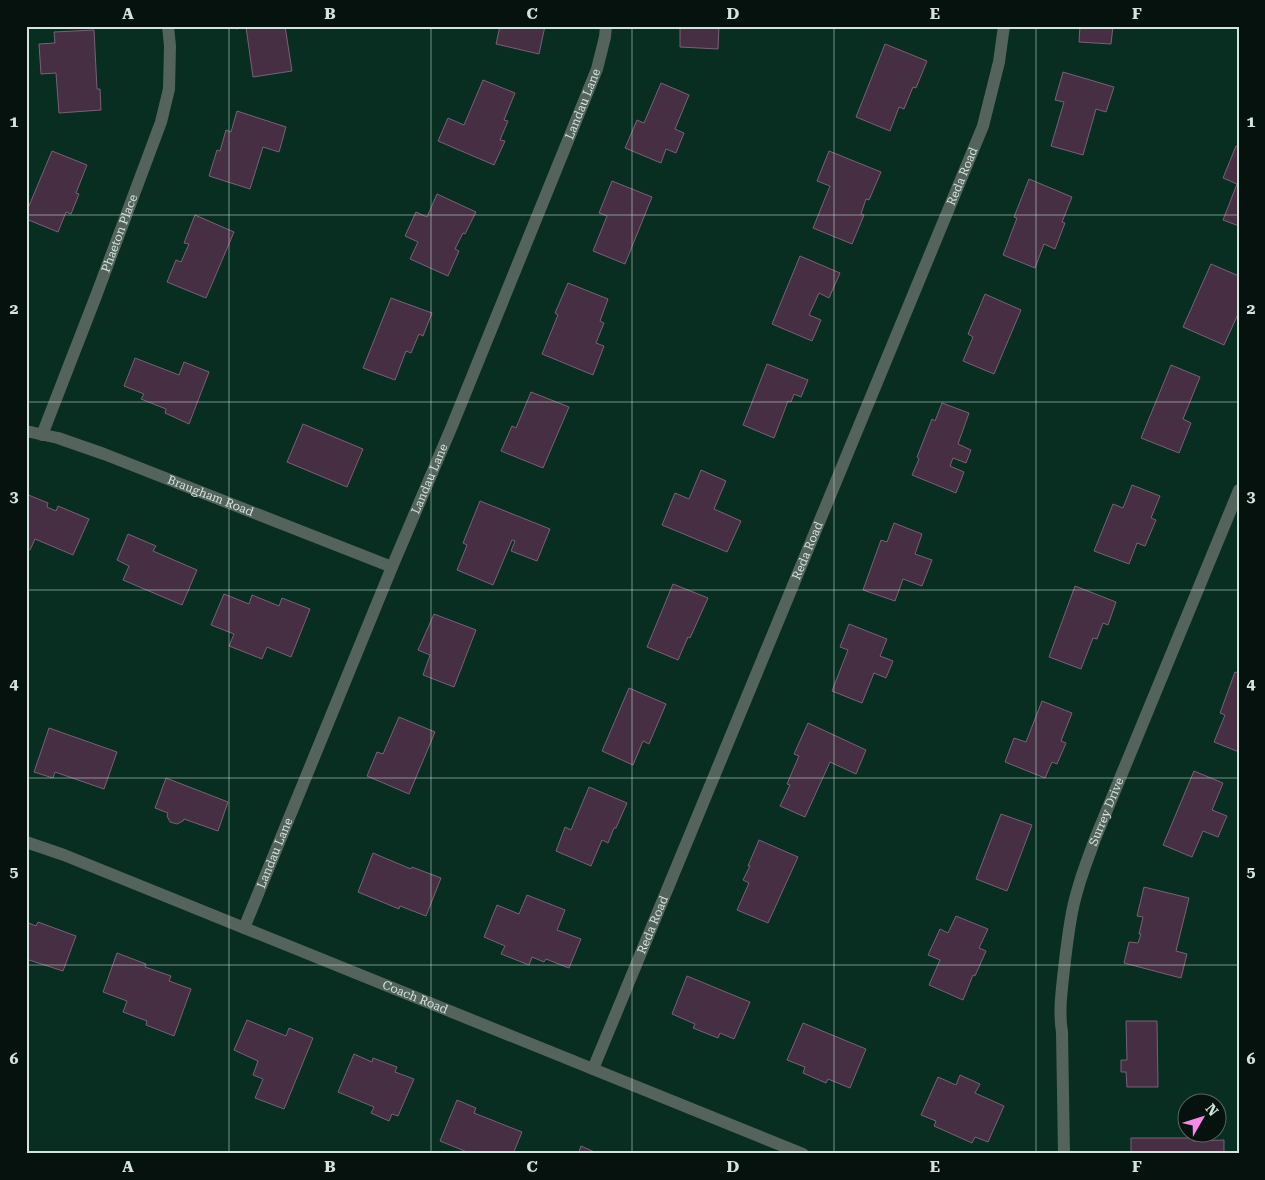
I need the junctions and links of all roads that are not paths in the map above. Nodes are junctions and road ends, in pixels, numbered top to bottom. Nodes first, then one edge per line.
1 (168, 26) edge
2 (606, 26) edge
3 (1004, 26) edge
4 (26, 431) edge
5 (42, 434) junction
6 (1239, 490) edge
7 (392, 567) junction
8 (26, 842) edge
9 (244, 928) junction
10 (593, 1069) junction
11 (803, 1154) edge
12 (1064, 1154) edge

1 - 5 street, Phaeton Place
2 - 7 street, Landau Lane
3 - 10 street, Reda Road
4 - 5 street, Braugham Road
5 - 7 street, Braugham Road
6 - 12 street, Surrey Drive
7 - 9 street, Landau Lane
8 - 9 street, Coach Road
9 - 10 street, Coach Road
10 - 11 street, Coach Road

